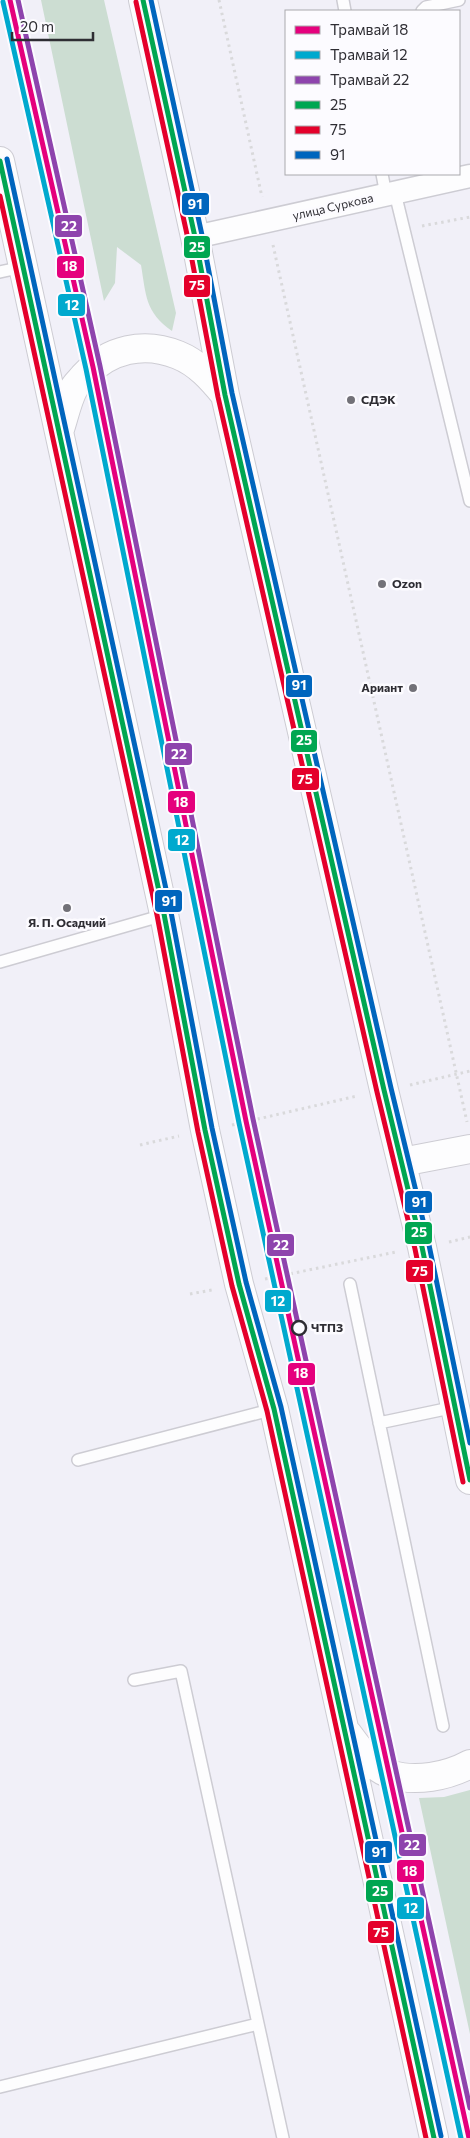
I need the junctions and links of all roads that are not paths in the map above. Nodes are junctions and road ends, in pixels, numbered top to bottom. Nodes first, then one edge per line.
1 (142, 0) edge
2 (459, 0) edge
3 (423, 10) edge
4 (0, 161) edge
5 (470, 176) edge
6 (438, 178) edge
7 (388, 187) edge
8 (195, 237) junction
9 (11, 269) edge
10 (225, 395) junction
11 (59, 432) junction
12 (470, 501) edge
13 (164, 914) junction
14 (0, 962) edge
15 (469, 1139) edge
16 (402, 1162) junction
17 (350, 1284) dead end
18 (455, 1407) junction
19 (274, 1409) junction
20 (379, 1424) junction
21 (78, 1460) dead end
22 (470, 1480) edge
23 (134, 1680) dead end
24 (443, 1726) dead end
25 (346, 1731) junction
26 (470, 1764) edge
27 (258, 2024) junction
28 (0, 2087) edge
29 (283, 2138) edge
30 (434, 2138) edge

1 - 8 main road
2 - 3 lane
4 - 9 main road
5 - 6 street, улица Суркова
6 - 7 street, улица Суркова
7 - 8 street, улица Суркова
7 - 12 lane
8 - 10 main road
9 - 11 main road
10 - 11 main road
10 - 16 main road
11 - 13 main road
13 - 14 lane
13 - 19 main road
15 - 16 main road
16 - 18 main road
17 - 20 lane
18 - 20 lane
18 - 22 main road
19 - 21 lane
19 - 25 main road
20 - 24 lane
23 - 27 lane
25 - 26 main road
25 - 30 main road
27 - 28 lane
27 - 29 lane

